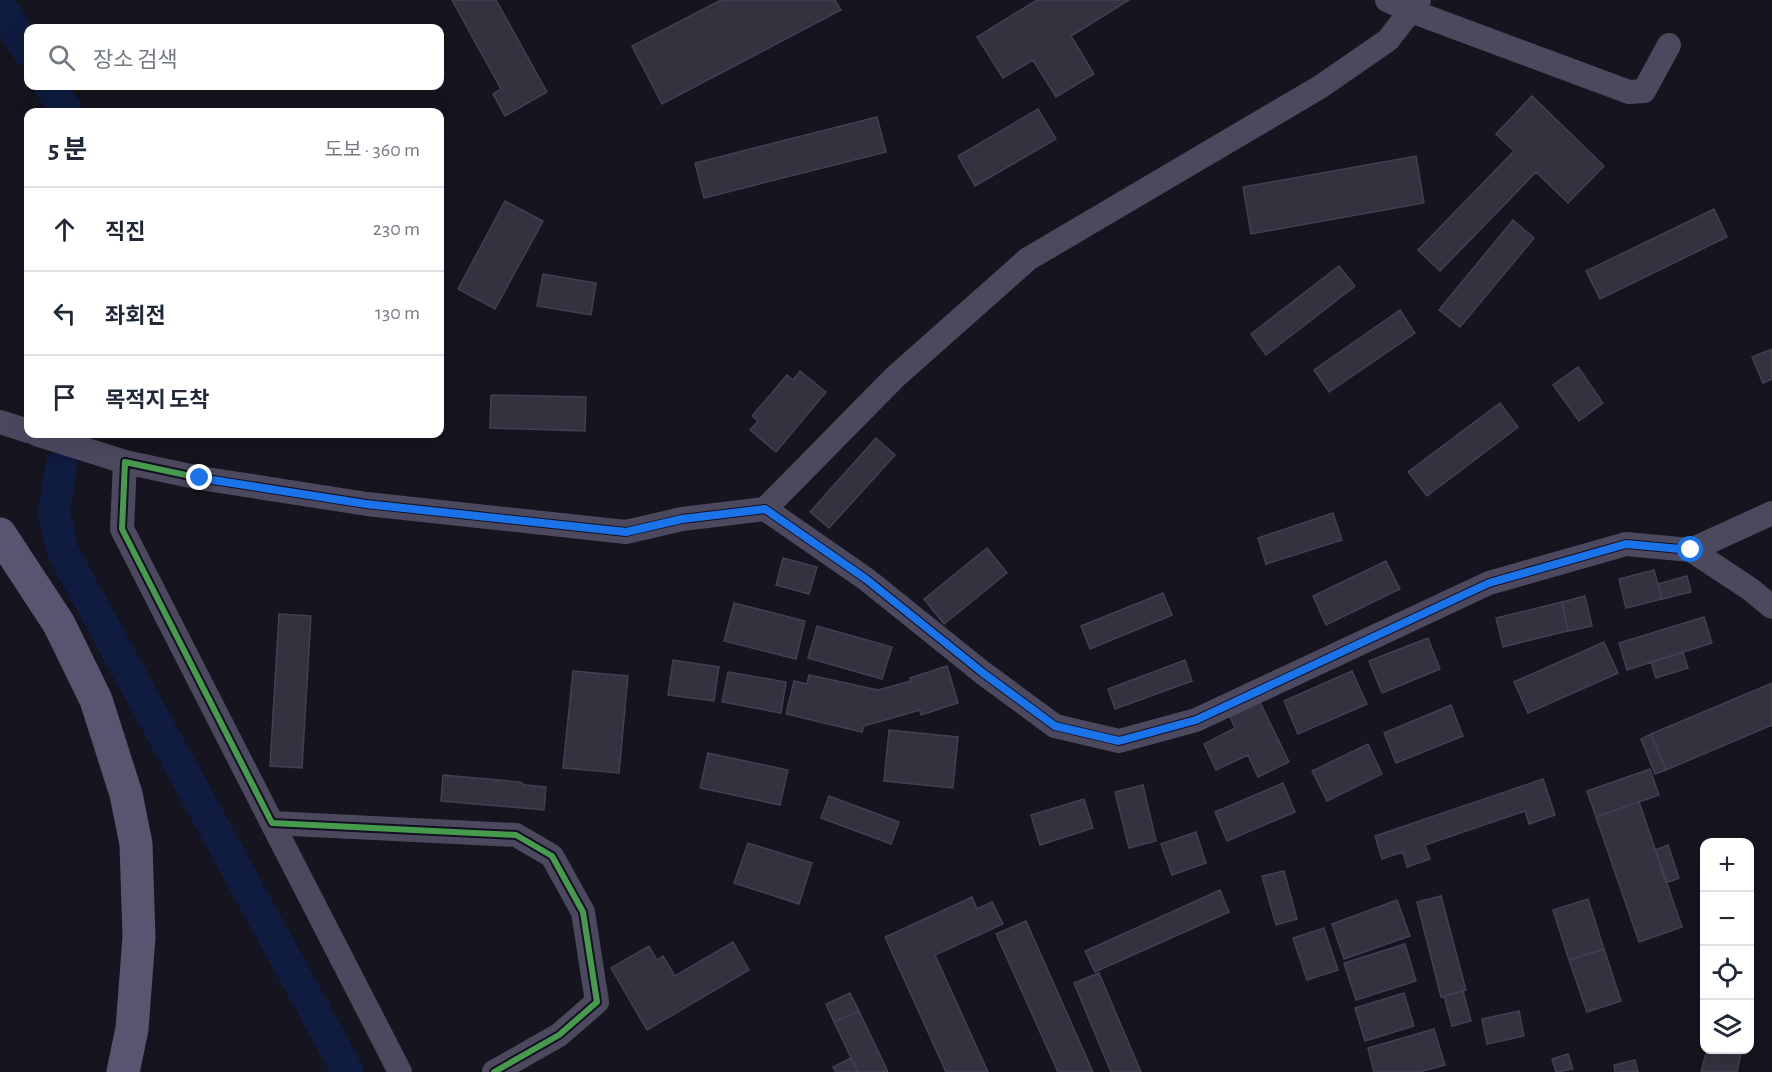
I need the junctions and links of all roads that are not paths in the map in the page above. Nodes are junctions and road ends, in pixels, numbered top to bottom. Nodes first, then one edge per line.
1 (1387, 0) edge
2 (1415, 5) edge
3 (1669, 45) dead end
4 (0, 422) edge
5 (24, 430) edge
6 (49, 438) edge
7 (125, 462) junction
8 (765, 509) junction
9 (1772, 513) edge
10 (0, 534) edge
11 (1691, 550) junction
12 (1772, 607) edge
13 (272, 823) junction
14 (123, 1072) edge
15 (399, 1072) edge
16 (494, 1072) edge

1 - 2 street
2 - 3 street
2 - 8 street
4 - 5 street
6 - 7 street
7 - 8 street
7 - 13 street
8 - 11 street
9 - 11 street
10 - 14 main road
11 - 12 street
13 - 15 street
13 - 16 street

